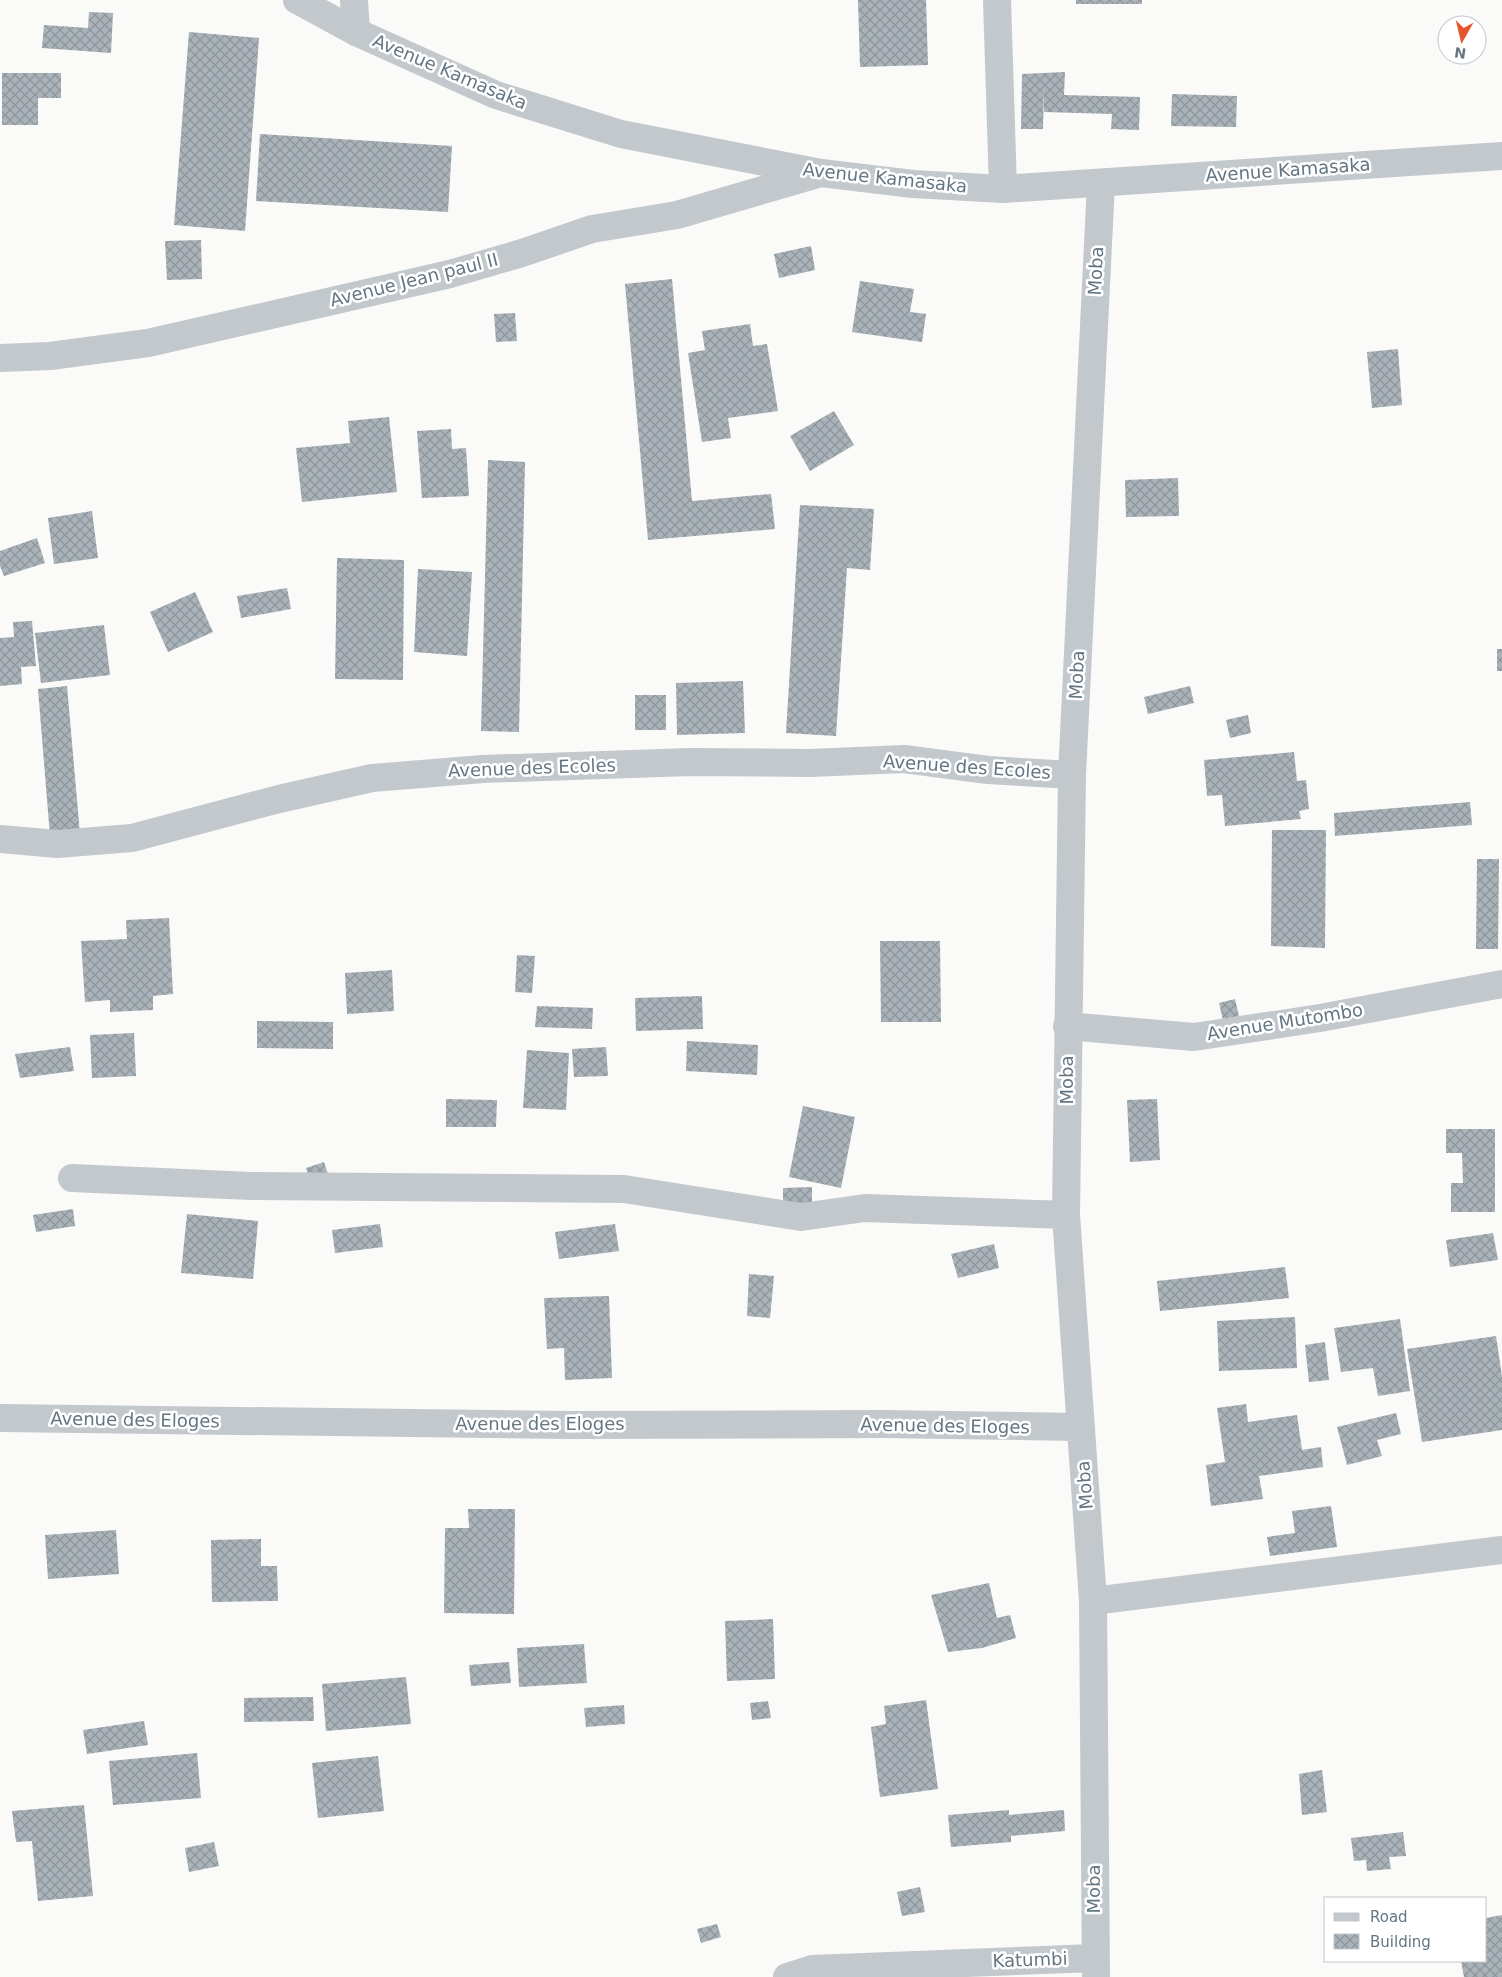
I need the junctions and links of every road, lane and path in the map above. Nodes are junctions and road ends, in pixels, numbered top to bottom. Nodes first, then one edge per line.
1 (297, 0) edge
2 (354, 0) edge
3 (997, 0) edge
4 (356, 32) junction
5 (1502, 156) edge
6 (822, 173) junction
7 (1101, 183) junction
8 (1004, 189) junction
9 (0, 358) edge
10 (1072, 775) junction
11 (0, 839) edge
12 (1502, 984) edge
13 (1067, 1026) junction
14 (72, 1178) dead end
15 (1066, 1215) junction
16 (0, 1418) edge
17 (1081, 1428) junction
18 (1502, 1550) edge
19 (1093, 1601) junction
20 (1095, 1968) edge
21 (787, 1977) edge

1 - 4 street, Avenue Kamasaka
2 - 4 street
3 - 8 street
4 - 6 street, Avenue Kamasaka
5 - 7 street, Avenue Kamasaka
6 - 8 street, Avenue Kamasaka
6 - 9 street, Avenue Jean paul II
7 - 8 street, Avenue Kamasaka
7 - 10 street, Moba
10 - 11 street, Avenue des Ecoles
10 - 13 street, Moba
12 - 13 street, Avenue Mutombo
13 - 15 street, Moba
14 - 15 street
15 - 17 street, Moba
16 - 17 street, Avenue des Eloges
17 - 19 street, Moba
18 - 19 street
19 - 20 street, Moba
20 - 21 street, Katumbi

